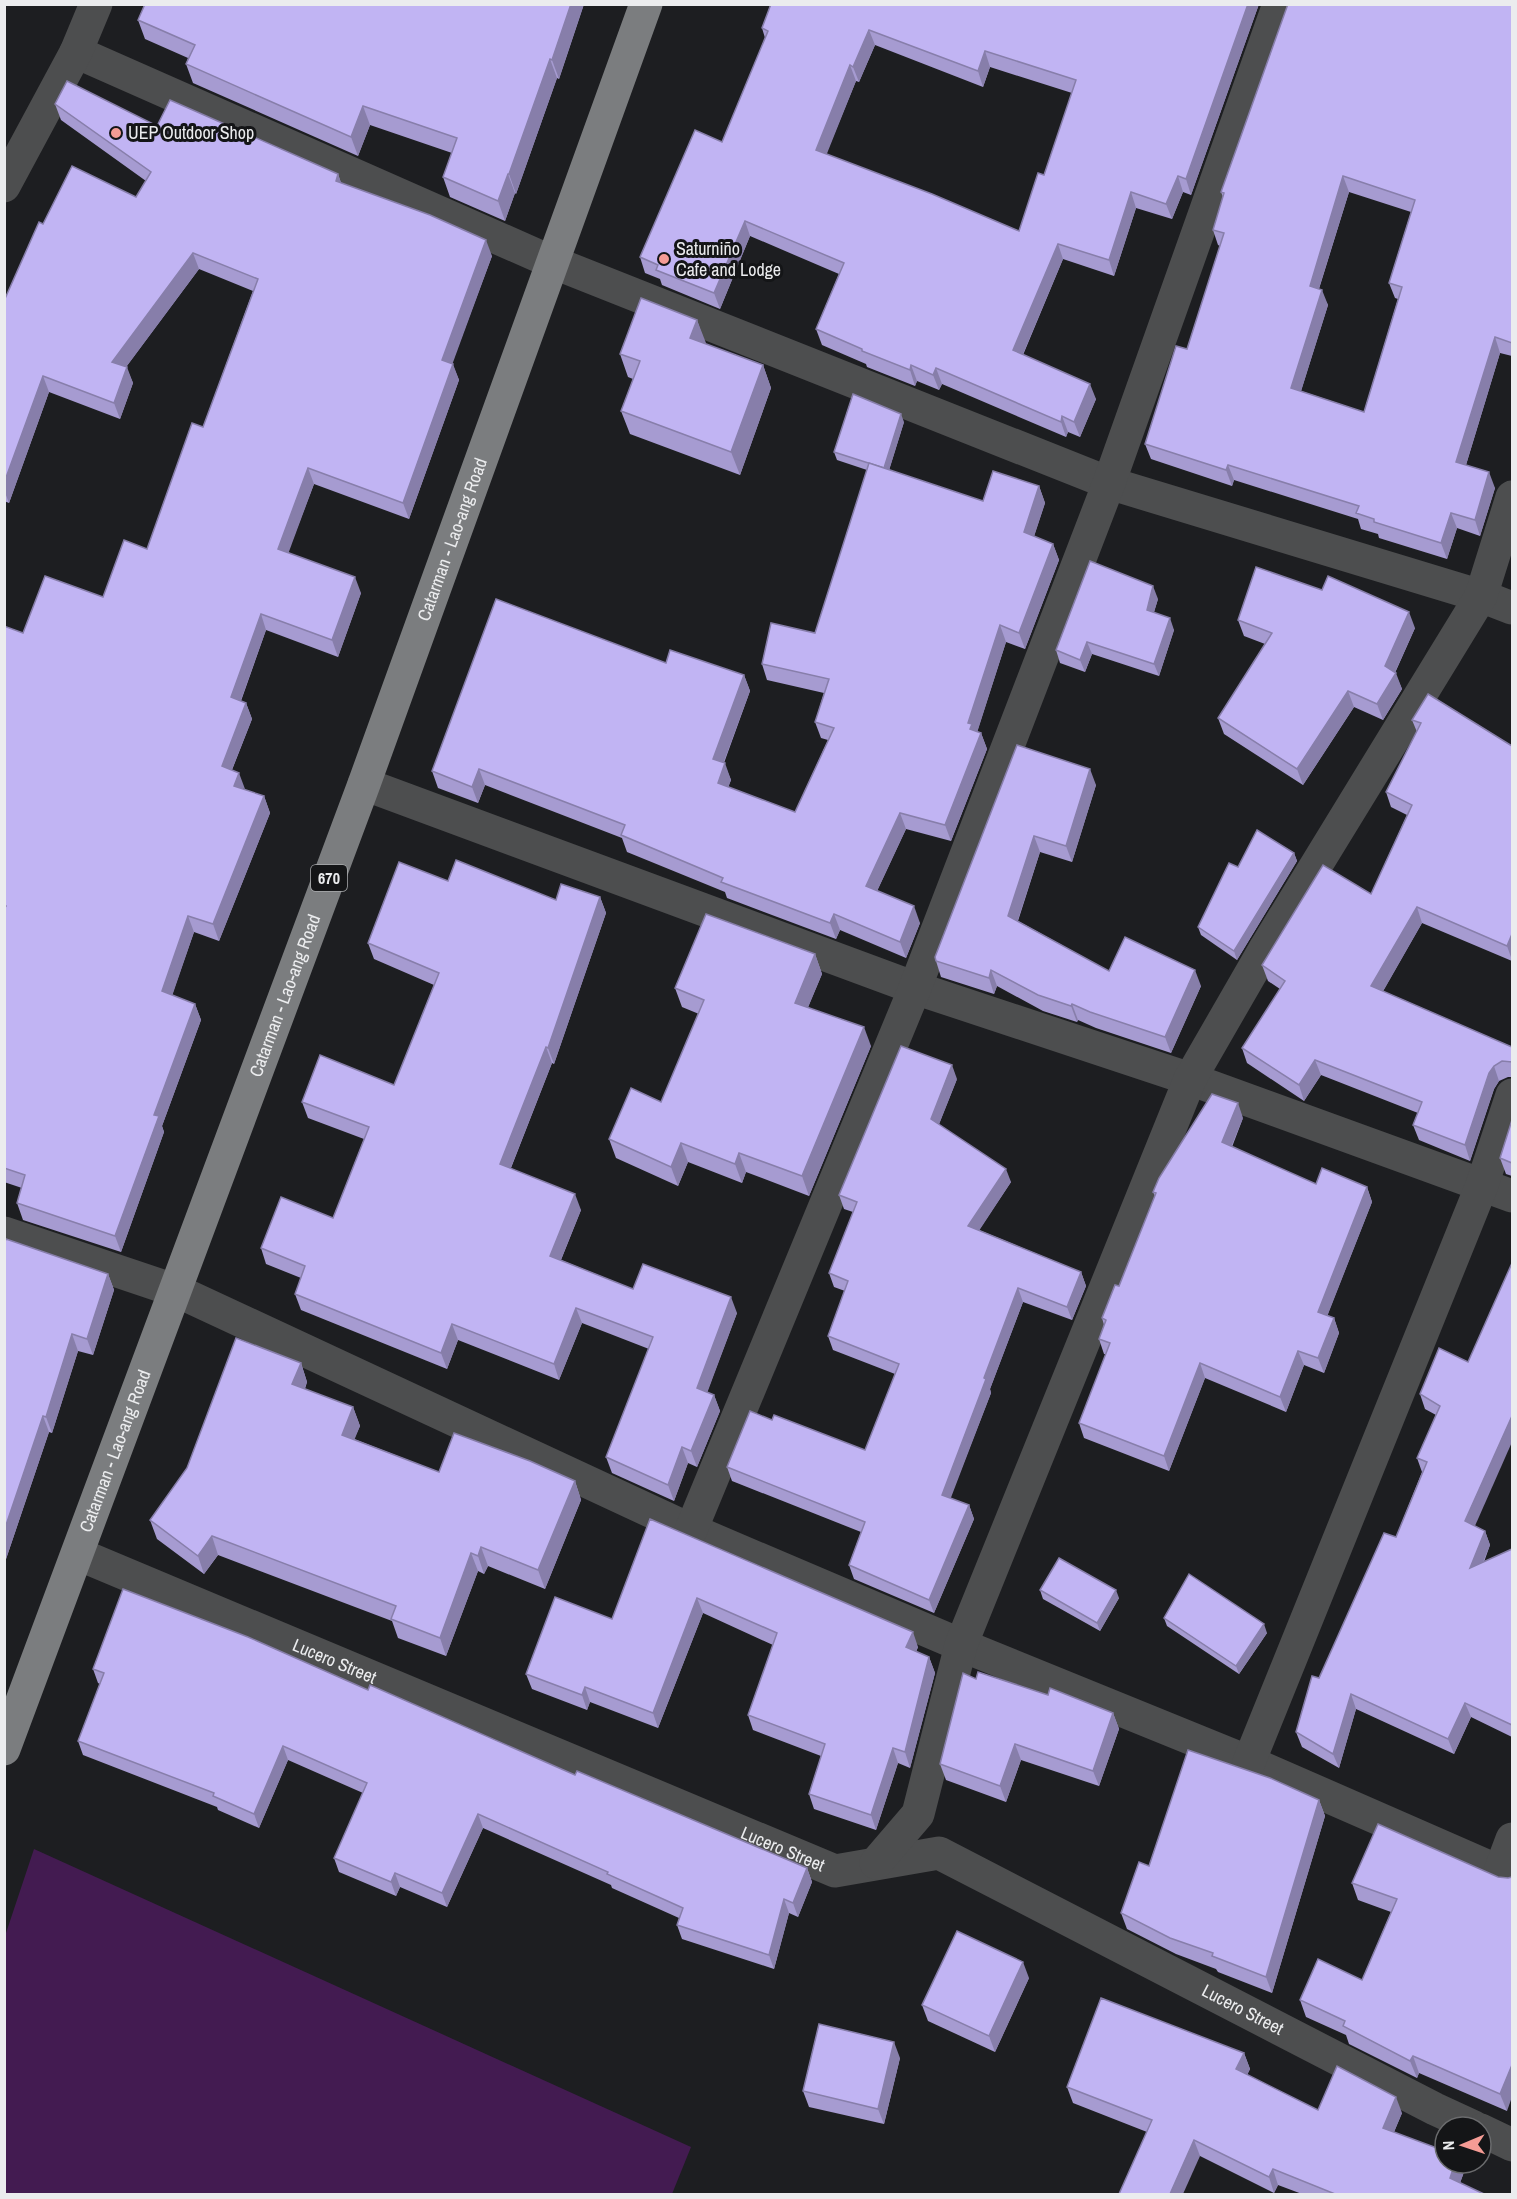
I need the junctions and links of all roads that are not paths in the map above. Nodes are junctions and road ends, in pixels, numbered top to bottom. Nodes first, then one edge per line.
1 (96, 4) edge
2 (646, 4) edge
3 (1279, 4) edge
4 (76, 52) junction
5 (4, 186) edge
6 (552, 262) junction
7 (1109, 483) junction
8 (1512, 497) edge
9 (1481, 596) junction
10 (1512, 608) edge
11 (364, 784) junction
12 (915, 988) junction
13 (1190, 1079) junction
14 (1512, 1095) edge
15 (1482, 1185) junction
16 (1512, 1196) edge
17 (4, 1233) edge
18 (177, 1291) junction
19 (691, 1530) junction
20 (78, 1554) junction
21 (961, 1645) junction
22 (4, 1749) edge
23 (1249, 1762) junction
24 (1512, 1839) edge
25 (876, 1863) junction
26 (1506, 1874) edge
27 (1448, 2115) edge
28 (1493, 2136) edge
29 (1512, 2145) edge

1 - 4 street
2 - 6 main road, Catarman - Lao-ang Road / 670
3 - 7 street
4 - 5 street
4 - 6 street
6 - 7 street
6 - 11 main road, Catarman - Lao-ang Road / 670
7 - 9 street
7 - 12 street
8 - 9 street
9 - 10 street
9 - 13 street
11 - 12 street
11 - 18 main road, Catarman - Lao-ang Road / 670
12 - 13 street
12 - 19 street
13 - 15 street
13 - 21 street
14 - 15 street
15 - 16 street
15 - 23 street
17 - 18 street
18 - 19 street
18 - 20 main road, Catarman - Lao-ang Road / 670
19 - 21 street
20 - 22 main road, Catarman - Lao-ang Road / 670
20 - 25 street, Lucero Street
21 - 23 street
21 - 25 street
23 - 26 street
24 - 26 street
25 - 27 street, Lucero Street
28 - 29 street

